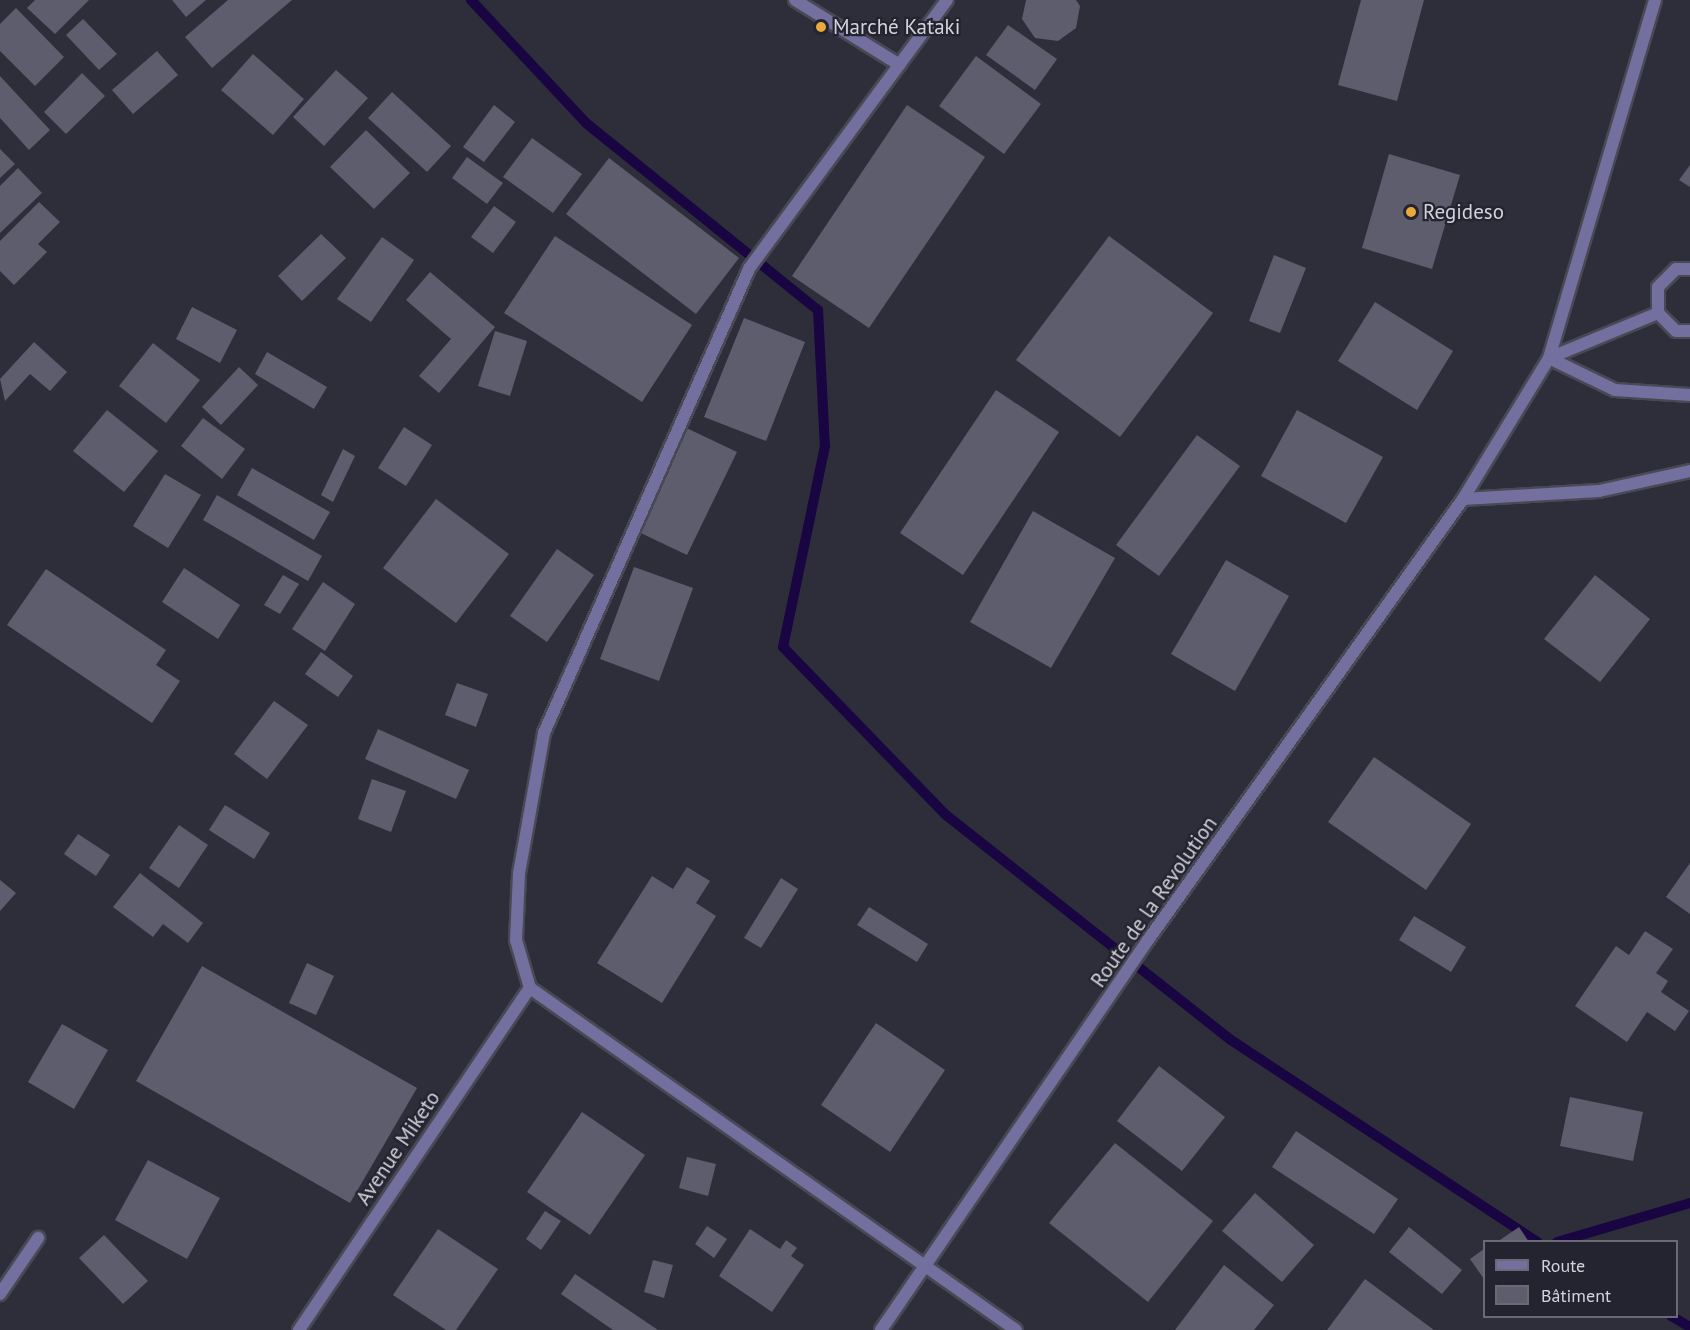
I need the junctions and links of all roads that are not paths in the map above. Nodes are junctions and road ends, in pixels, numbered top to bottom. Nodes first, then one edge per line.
1 (795, 0) edge
2 (947, 0) edge
3 (1655, 0) edge
4 (900, 64) junction
5 (1690, 269) edge
6 (1658, 313) junction
7 (1690, 332) edge
8 (1549, 358) junction
9 (1690, 395) edge
10 (1690, 471) edge
11 (1463, 499) junction
12 (530, 988) junction
13 (38, 1238) dead end
14 (929, 1263) junction
15 (0, 1294) edge
16 (299, 1330) edge
17 (881, 1330) edge
18 (1016, 1330) edge

1 - 4 street
2 - 4 street
3 - 8 street, Route de la Revolution
4 - 12 street
5 - 6 street
6 - 7 street
6 - 8 street
8 - 9 street
8 - 11 street, Route de la Revolution
10 - 11 street
11 - 14 street, Route de la Revolution
12 - 14 street
12 - 16 street, Avenue Miketo
13 - 15 street
14 - 17 street, Route de la Revolution
14 - 18 street

